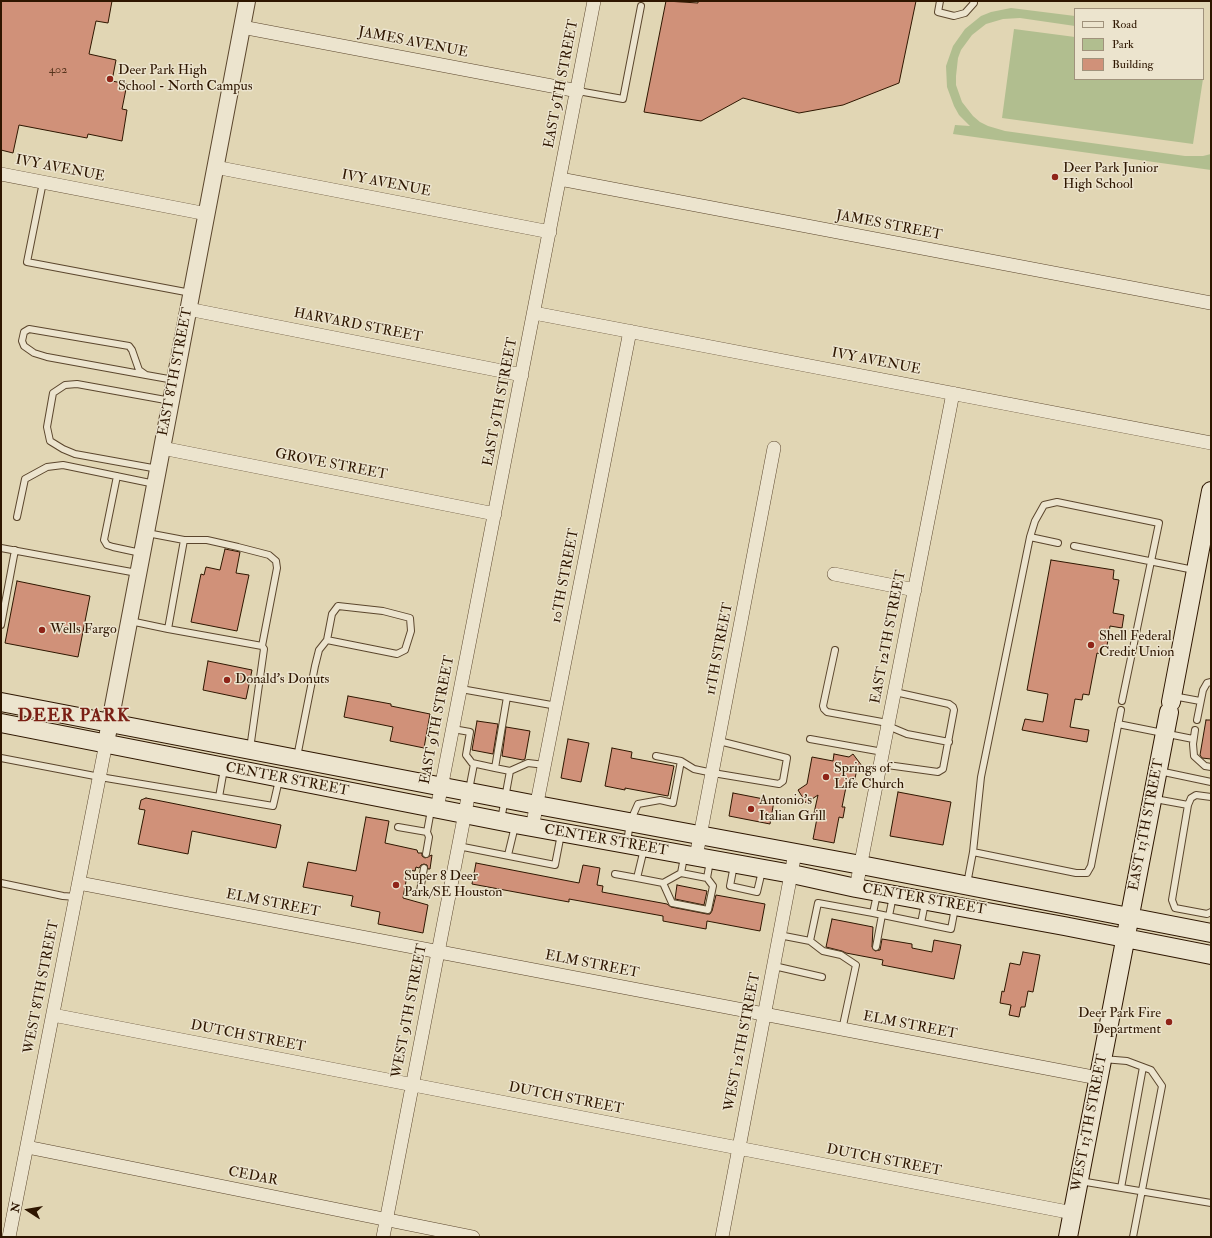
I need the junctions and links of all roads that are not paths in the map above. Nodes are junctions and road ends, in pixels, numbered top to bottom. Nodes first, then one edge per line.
1 (247, 1) edge
2 (594, 1) edge
3 (940, 1) edge
4 (973, 1) edge
5 (641, 6) dead end
6 (242, 26) junction
7 (578, 91) junction
8 (215, 168) junction
9 (1, 174) edge
10 (560, 179) junction
11 (43, 182) junction
12 (206, 214) junction
13 (550, 232) junction
14 (190, 301) junction
15 (1211, 304) edge
16 (534, 312) junction
17 (630, 331) junction
18 (146, 375) junction
19 (522, 375) junction
20 (174, 380) junction
21 (953, 393) junction
22 (170, 401) junction
23 (1211, 443) edge
24 (162, 448) junction
25 (774, 448) dead end
26 (117, 476) junction
27 (156, 476) junction
28 (1211, 491) edge
29 (495, 514) junction
30 (17, 517) dead end
31 (145, 532) junction
32 (1030, 537) junction
33 (184, 540) junction
34 (1058, 543) dead end
35 (1074, 546) dead end
36 (1, 548) edge
37 (15, 550) junction
38 (141, 553) junction
39 (1152, 561) junction
40 (1196, 570) junction
41 (138, 573) junction
42 (834, 574) dead end
43 (915, 590) junction
44 (128, 621) junction
45 (1, 625) edge
46 (168, 629) junction
47 (327, 640) junction
48 (262, 646) junction
49 (835, 650) dead end
50 (1211, 682) edge
51 (461, 689) junction
52 (895, 692) junction
53 (507, 697) junction
54 (1200, 700) junction
55 (1122, 701) dead end
56 (1, 702) edge
57 (1170, 703) junction
58 (557, 706) junction
59 (1121, 710) dead end
60 (1197, 720) dead end
61 (1, 723) edge
62 (109, 723) junction
63 (1118, 724) junction
64 (888, 726) junction
65 (453, 729) junction
66 (1195, 730) dead end
67 (1164, 733) junction
68 (810, 739) dead end
69 (1193, 739) junction
70 (719, 741) junction
71 (949, 742) junction
72 (106, 743) junction
73 (250, 749) junction
74 (656, 756) dead end
75 (1, 758) edge
76 (297, 758) junction
77 (882, 758) junction
78 (682, 762) junction
79 (474, 764) junction
80 (545, 765) junction
81 (225, 767) junction
82 (495, 768) junction
83 (1211, 768) edge
84 (510, 771) junction
85 (1157, 771) junction
86 (713, 773) junction
87 (100, 777) junction
88 (279, 778) junction
89 (1211, 782) edge
90 (441, 786) junction
91 (469, 792) junction
92 (219, 797) junction
93 (1211, 797) edge
94 (1152, 798) junction
95 (505, 799) junction
96 (537, 805) junction
97 (1188, 805) junction
98 (434, 809) junction
99 (464, 814) junction
100 (630, 822) junction
101 (516, 824) junction
102 (398, 827) dead end
103 (427, 832) junction
104 (562, 833) junction
105 (701, 835) junction
106 (458, 846) junction
107 (636, 846) junction
108 (796, 852) junction
109 (973, 852) junction
110 (426, 854) dead end
111 (508, 855) junction
112 (697, 857) junction
113 (734, 864) junction
114 (861, 865) junction
115 (424, 868) dead end
116 (762, 869) junction
117 (681, 873) junction
118 (615, 874) dead end
119 (792, 874) junction
120 (637, 878) junction
121 (707, 878) junction
122 (1, 883) edge
123 (79, 883) junction
124 (663, 883) junction
125 (966, 885) junction
126 (856, 888) junction
127 (420, 891) dead end
128 (885, 893) junction
129 (76, 897) junction
130 (926, 901) junction
131 (956, 906) junction
132 (1211, 912) edge
133 (873, 913) junction
134 (886, 916) junction
135 (1129, 917) junction
136 (921, 923) junction
137 (1211, 933) edge
138 (779, 935) junction
139 (1124, 938) junction
140 (810, 941) junction
141 (876, 947) dead end
142 (438, 952) junction
143 (1211, 955) edge
144 (774, 966) junction
145 (822, 977) dead end
146 (765, 1015) junction
147 (53, 1016) junction
148 (842, 1030) junction
149 (1102, 1059) junction
150 (1143, 1067) junction
151 (1098, 1078) junction
152 (412, 1086) junction
153 (27, 1147) junction
154 (739, 1149) junction
155 (1079, 1180) junction
156 (1121, 1188) junction
157 (1142, 1191) junction
158 (1211, 1203) edge
159 (1072, 1213) junction
160 (387, 1220) junction
161 (8, 1232) edge
162 (383, 1237) edge
163 (473, 1237) edge
164 (722, 1237) edge
165 (1068, 1237) edge
166 (1133, 1237) edge

1 - 6 street, EAST 8TH STREET
2 - 7 street, EAST 9TH STREET
3 - 4 lane
5 - 7 lane
6 - 7 street, JAMES AVENUE
6 - 8 street, EAST 8TH STREET
7 - 10 street, EAST 9TH STREET
8 - 12 street, EAST 8TH STREET
8 - 13 street, IVY AVENUE
9 - 11 street, IVY AVENUE
10 - 13 street, EAST 9TH STREET
10 - 15 street, JAMES STREET
11 - 12 street, IVY AVENUE
11 - 14 lane
12 - 14 street, EAST 8TH STREET
13 - 16 street, EAST 9TH STREET
14 - 19 street, HARVARD STREET
14 - 20 street, EAST 8TH STREET
16 - 17 street, IVY AVENUE
16 - 19 street, EAST 9TH STREET
17 - 21 street, IVY AVENUE
17 - 58 street, 10TH STREET
18 - 18 lane
18 - 20 lane
19 - 29 street, EAST 9TH STREET
20 - 22 street, EAST 8TH STREET
21 - 23 street, IVY AVENUE
21 - 43 street, EAST 12TH STREET
22 - 24 street, EAST 8TH STREET
22 - 27 lane
24 - 27 street, EAST 8TH STREET
24 - 29 street, GROVE STREET
25 - 70 street, 11TH STREET
26 - 27 lane
26 - 30 lane
26 - 38 lane
27 - 31 street, EAST 8TH STREET
28 - 40 main road, EAST 13TH STREET
29 - 51 street, EAST 9TH STREET
31 - 33 lane
31 - 38 street, EAST 8TH STREET
32 - 34 lane
32 - 39 lane
32 - 109 lane
33 - 46 lane
33 - 48 lane
35 - 39 lane
36 - 37 lane
37 - 41 lane
37 - 45 lane
38 - 41 street, EAST 8TH STREET
39 - 40 lane
39 - 55 lane
40 - 57 main road, EAST 13TH STREET
41 - 44 street, EAST 8TH STREET
42 - 43 street
43 - 52 street, EAST 12TH STREET
44 - 46 lane
44 - 62 street, EAST 8TH STREET
46 - 48 lane
47 - 47 lane
47 - 76 lane
48 - 73 lane
49 - 64 lane
50 - 54 lane
51 - 53 lane
51 - 65 street, EAST 9TH STREET
52 - 64 street, EAST 12TH STREET
52 - 71 lane
53 - 58 lane
53 - 82 lane
54 - 57 lane
54 - 60 lane
56 - 62 main road, CENTER STREET
57 - 67 main road, EAST 13TH STREET
58 - 80 street, 10TH STREET
59 - 63 lane
61 - 72 main road, CENTER STREET
62 - 72 street, EAST 8TH STREET
62 - 73 main road, CENTER STREET
63 - 67 lane
63 - 109 lane
64 - 71 lane
64 - 77 street, EAST 12TH STREET
65 - 79 lane
65 - 90 street, EAST 9TH STREET
66 - 69 lane
67 - 69 lane
67 - 85 main road, EAST 13TH STREET
68 - 77 lane
69 - 83 lane
70 - 86 street, 11TH STREET
70 - 86 lane
71 - 77 lane
72 - 81 main road, CENTER STREET
72 - 87 street, WEST 8TH STREET
73 - 76 main road, CENTER STREET
74 - 78 lane
75 - 87 lane
76 - 90 main road, CENTER STREET
77 - 114 street, EAST 12TH STREET
78 - 86 lane
78 - 100 lane
79 - 82 lane
79 - 91 lane
80 - 84 lane
80 - 96 street, 10TH STREET
81 - 88 main road, CENTER STREET
81 - 92 lane
82 - 84 lane
84 - 95 lane
85 - 89 lane
85 - 94 main road, EAST 13TH STREET
86 - 105 street, 11TH STREET
87 - 92 lane
87 - 123 street, WEST 8TH STREET
88 - 92 lane
88 - 98 main road, CENTER STREET
90 - 91 main road, CENTER STREET
90 - 98 street, EAST 9TH STREET
91 - 95 main road, CENTER STREET
91 - 99 street, WEST 9TH STREET
93 - 97 lane
94 - 97 lane
94 - 135 main road, EAST 13TH STREET
95 - 96 main road, CENTER STREET
95 - 101 lane
96 - 100 main road, CENTER STREET
96 - 101 street, 10TH STREET
97 - 132 lane
98 - 99 main road, CENTER STREET
98 - 103 lane
99 - 101 main road, CENTER STREET
99 - 106 street, WEST 9TH STREET
100 - 105 main road, CENTER STREET
100 - 107 lane
101 - 104 main road, CENTER STREET
101 - 111 lane
102 - 103 lane
103 - 110 lane
104 - 107 main road, CENTER STREET
104 - 111 lane
105 - 108 main road, CENTER STREET
105 - 112 street, 11TH STREET
106 - 111 lane
106 - 142 street, WEST 9TH STREET
107 - 112 main road, CENTER STREET
107 - 120 lane
108 - 114 main road, CENTER STREET
108 - 119 street, WEST 12TH STREET
109 - 125 lane
112 - 113 main road, CENTER STREET
112 - 117 lane
112 - 121 lane
113 - 116 main road, CENTER STREET
113 - 116 lane
114 - 125 main road, CENTER STREET
114 - 126 street, EAST 12TH STREET
115 - 127 lane
116 - 119 main road, CENTER STREET
117 - 121 lane
117 - 124 lane
118 - 120 lane
119 - 126 main road, CENTER STREET
119 - 138 street, WEST 12TH STREET
120 - 124 lane
121 - 124 lane
122 - 129 lane
123 - 129 street, WEST 8TH STREET
123 - 142 street, ELM STREET
125 - 135 main road, CENTER STREET
126 - 128 main road, CENTER STREET
128 - 130 main road, CENTER STREET
128 - 133 lane
128 - 134 lane
129 - 147 street, WEST 8TH STREET
130 - 131 main road, CENTER STREET
130 - 136 lane
131 - 136 lane
131 - 139 main road, CENTER STREET
133 - 134 lane
133 - 140 lane
134 - 136 lane
134 - 141 lane
135 - 137 main road, CENTER STREET
135 - 139 main road, EAST 13TH STREET
138 - 140 lane
138 - 144 street, WEST 12TH STREET
139 - 143 main road, CENTER STREET
139 - 149 main road, WEST 13TH STREET
140 - 148 lane
142 - 146 street, ELM STREET
142 - 152 street, WEST 9TH STREET
144 - 145 lane
144 - 146 street, WEST 12TH STREET
146 - 148 street, ELM STREET
146 - 154 street, WEST 12TH STREET
147 - 152 street, DUTCH STREET
147 - 153 street, WEST 8TH STREET
148 - 151 street, ELM STREET
149 - 150 lane
149 - 151 main road, WEST 13TH STREET
150 - 156 lane
150 - 157 lane
151 - 155 main road, WEST 13TH STREET
152 - 154 street, DUTCH STREET
152 - 160 street, WEST 9TH STREET
153 - 160 street, CEDAR
153 - 161 street, WEST 8TH STREET
154 - 159 street, DUTCH STREET
154 - 164 street, WEST 12TH STREET
155 - 156 lane
155 - 159 main road, WEST 13TH STREET
156 - 157 lane
157 - 158 lane
157 - 166 lane
159 - 165 main road, WEST 13TH STREET
160 - 162 street, WEST 9TH STREET
160 - 163 street, CEDAR

